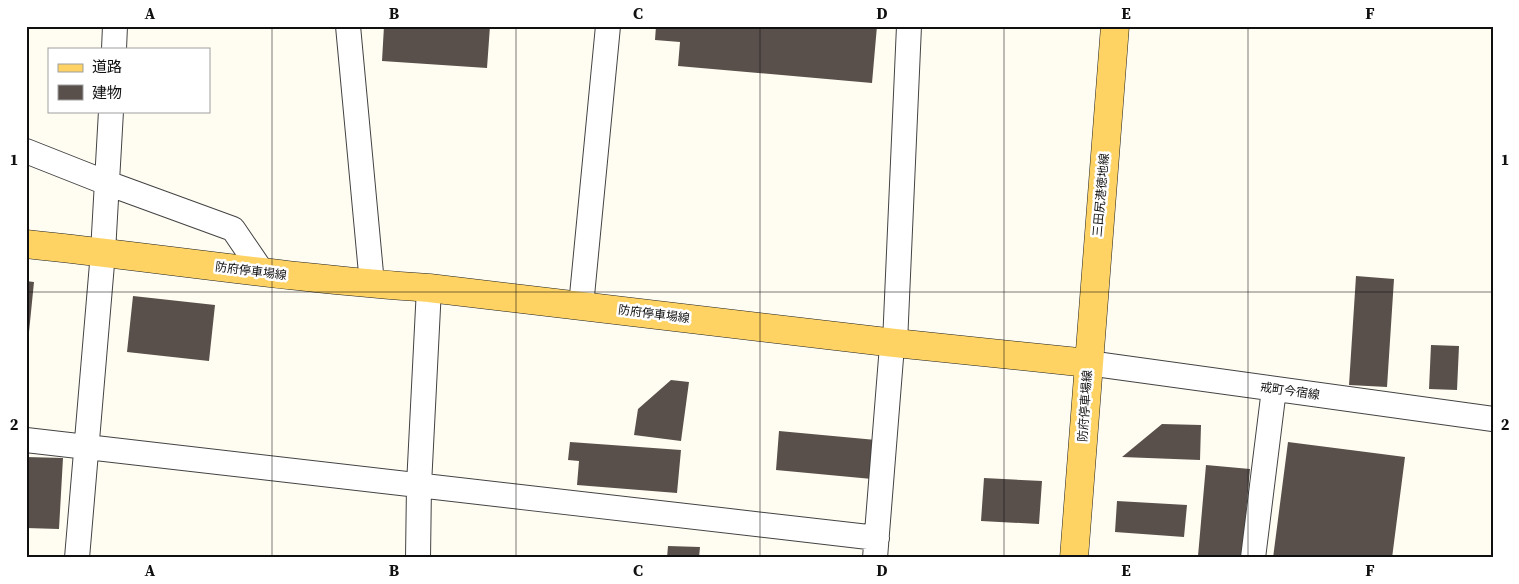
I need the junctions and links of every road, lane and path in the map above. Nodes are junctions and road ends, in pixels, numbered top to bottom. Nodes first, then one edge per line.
1 (115, 26) edge
2 (348, 26) edge
3 (608, 26) edge
4 (909, 26) edge
5 (1115, 26) edge
6 (114, 48) edge
7 (110, 112) edge
8 (26, 152) edge
9 (107, 183) junction
10 (26, 244) edge
11 (103, 252) junction
12 (263, 272) junction
13 (372, 284) junction
14 (429, 288) junction
15 (581, 306) junction
16 (893, 351) junction
17 (1088, 363) junction
18 (1274, 388) junction
19 (1493, 420) edge
20 (26, 440) edge
21 (86, 446) junction
22 (419, 485) junction
23 (876, 548) edge
24 (77, 558) edge
25 (418, 558) edge
26 (1074, 558) edge
27 (1253, 558) edge

1 - 6 street
2 - 13 street
3 - 15 street
4 - 16 street
5 - 17 main road, 三田尻港徳地線
7 - 9 street
8 - 9 street
9 - 11 street
9 - 12 street
10 - 11 main road, 防府停車場線
11 - 12 main road, 防府停車場線
11 - 21 street
12 - 13 main road, 防府停車場線
13 - 14 main road, 防府停車場線
14 - 15 main road, 防府停車場線
14 - 22 street
15 - 16 main road, 防府停車場線
16 - 17 main road, 防府停車場線
16 - 23 street
17 - 18 street, 戒町今宿線
17 - 26 main road, 防府停車場線
18 - 19 street, 戒町今宿線
18 - 27 street
20 - 21 street
21 - 22 street
21 - 24 street
22 - 23 street
22 - 25 street

